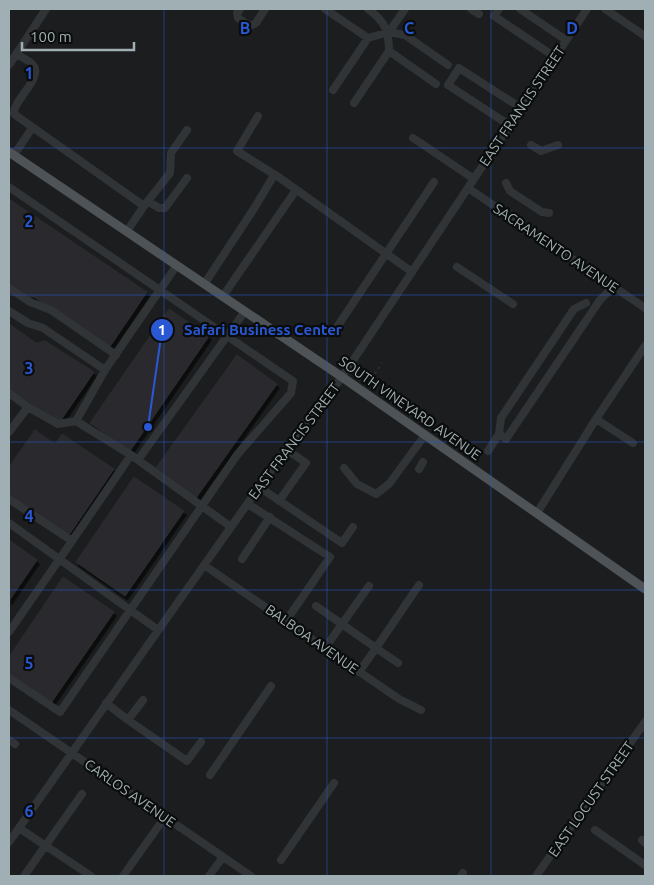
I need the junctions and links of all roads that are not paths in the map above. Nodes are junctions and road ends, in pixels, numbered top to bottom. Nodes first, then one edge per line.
1 (240, 9) edge
2 (265, 9) edge
3 (325, 9) edge
4 (368, 9) edge
5 (404, 9) edge
6 (471, 9) edge
7 (499, 9) edge
8 (520, 9) edge
9 (587, 9) edge
10 (605, 9) edge
11 (43, 10) edge
12 (479, 14) dead end
13 (389, 32) junction
14 (645, 36) edge
15 (368, 38) junction
16 (566, 40) junction
17 (389, 52) junction
18 (555, 56) junction
19 (12, 58) edge
20 (448, 65) dead end
21 (436, 84) dead end
22 (333, 90) dead end
23 (354, 103) dead end
24 (521, 108) junction
25 (258, 116) dead end
26 (510, 125) junction
27 (32, 128) junction
28 (187, 130) dead end
29 (413, 138) dead end
30 (531, 145) dead end
31 (558, 145) dead end
32 (11, 153) edge
33 (274, 174) junction
34 (187, 178) dead end
35 (474, 179) junction
36 (434, 182) dead end
37 (506, 184) dead end
38 (9, 187) edge
39 (468, 188) junction
40 (296, 190) junction
41 (146, 204) junction
42 (549, 213) dead end
43 (126, 231) junction
44 (384, 254) junction
45 (177, 265) junction
46 (457, 267) dead end
47 (412, 272) junction
48 (204, 283) junction
49 (614, 286) junction
50 (9, 288) edge
51 (160, 290) junction
52 (223, 296) junction
53 (586, 303) dead end
54 (513, 304) dead end
55 (645, 307) edge
56 (9, 311) edge
57 (245, 311) junction
58 (335, 330) dead end
59 (227, 336) junction
60 (645, 347) edge
61 (116, 355) junction
62 (105, 370) junction
63 (342, 377) junction
64 (524, 384) junction
65 (9, 393) edge
66 (537, 393) junction
67 (28, 407) junction
68 (596, 419) junction
69 (76, 421) junction
70 (9, 432) edge
71 (499, 434) junction
72 (425, 435) junction
73 (633, 443) dead end
74 (286, 449) junction
75 (488, 451) dead end
76 (134, 457) junction
77 (344, 468) dead end
78 (259, 487) junction
79 (9, 499) edge
80 (279, 501) junction
81 (248, 504) junction
82 (202, 507) junction
83 (537, 513) junction
84 (270, 517) junction
85 (9, 523) edge
86 (353, 526) dead end
87 (231, 527) junction
88 (72, 541) junction
89 (242, 559) dead end
90 (59, 560) junction
91 (204, 565) junction
92 (419, 585) dead end
93 (369, 586) dead end
94 (645, 589) edge
95 (316, 606) dead end
96 (130, 611) junction
97 (286, 621) junction
98 (342, 623) junction
99 (158, 630) junction
100 (9, 632) edge
101 (325, 648) junction
102 (376, 648) junction
103 (398, 663) dead end
104 (359, 672) junction
105 (9, 678) edge
106 (271, 686) dead end
107 (143, 700) dead end
108 (106, 703) junction
109 (9, 710) edge
110 (421, 710) dead end
111 (128, 720) junction
112 (645, 722) edge
113 (201, 742) dead end
114 (71, 752) junction
115 (210, 775) dead end
116 (334, 783) dead end
117 (82, 794) dead end
118 (165, 817) junction
119 (19, 828) junction
120 (595, 830) dead end
121 (9, 842) edge
122 (45, 846) junction
123 (223, 857) junction
124 (281, 860) dead end
125 (645, 865) edge
126 (24, 876) edge
127 (91, 876) edge
128 (123, 876) edge
129 (209, 876) edge
130 (251, 876) edge
131 (536, 876) edge

1 - 2 street
3 - 15 street
4 - 13 street
5 - 13 street
6 - 12 street
7 - 18 street
8 - 16 street
9 - 16 street, EAST FRANCIS STREET
10 - 14 street
11 - 19 street
13 - 15 street
13 - 17 street
13 - 20 street
15 - 22 street
16 - 18 street, EAST FRANCIS STREET
17 - 21 street
17 - 23 street
18 - 24 street, EAST FRANCIS STREET
19 - 27 street
24 - 26 street, EAST FRANCIS STREET
24 - 26 street
25 - 33 street
26 - 35 street, EAST FRANCIS STREET
27 - 32 street
27 - 41 street
28 - 41 street
29 - 35 street
30 - 31 street
32 - 43 main road, SOUTH VINEYARD AVENUE
33 - 40 street
33 - 48 street
34 - 41 street
35 - 39 street, EAST FRANCIS STREET
36 - 44 street
37 - 42 street
38 - 51 street
39 - 47 street, EAST FRANCIS STREET
39 - 49 street, SACRAMENTO AVENUE
40 - 44 street
40 - 52 street
41 - 43 street
43 - 45 main road, SOUTH VINEYARD AVENUE
44 - 47 street
44 - 58 street
45 - 48 main road, SOUTH VINEYARD AVENUE
45 - 51 street
46 - 54 street
47 - 63 street, EAST FRANCIS STREET
48 - 52 main road, SOUTH VINEYARD AVENUE
49 - 55 street, SACRAMENTO AVENUE
49 - 66 street
50 - 61 street
51 - 59 street
51 - 61 street
52 - 57 main road, SOUTH VINEYARD AVENUE
53 - 64 street
56 - 62 street
57 - 59 street
57 - 63 main road, SOUTH VINEYARD AVENUE
59 - 76 street
59 - 82 street
60 - 68 street
61 - 62 street
62 - 69 street
63 - 72 main road, SOUTH VINEYARD AVENUE
63 - 74 street, EAST FRANCIS STREET
64 - 66 street
64 - 71 street
65 - 67 street
66 - 71 street
67 - 69 street
67 - 70 street
68 - 73 street
68 - 83 street
69 - 76 street
71 - 75 street
72 - 77 street
72 - 83 main road, SOUTH VINEYARD AVENUE
74 - 78 street, EAST FRANCIS STREET
74 - 80 street
76 - 82 street
76 - 88 street
78 - 80 street
78 - 81 street, EAST FRANCIS STREET
79 - 88 street
80 - 86 street
81 - 84 street
81 - 87 street, EAST FRANCIS STREET
82 - 87 street
82 - 96 street
83 - 94 main road, SOUTH VINEYARD AVENUE
84 - 89 street
84 - 97 street
85 - 90 street
87 - 91 street, EAST FRANCIS STREET
88 - 90 street
90 - 96 street
90 - 100 street
91 - 97 street, BALBOA AVENUE
91 - 99 street, EAST FRANCIS STREET
92 - 102 street
93 - 98 street
95 - 98 street
96 - 99 street
96 - 105 street
97 - 101 street, BALBOA AVENUE
98 - 101 street
98 - 102 street
99 - 108 street, EAST FRANCIS STREET
101 - 104 street, BALBOA AVENUE
102 - 103 street
102 - 104 street
104 - 110 street, BALBOA AVENUE
106 - 115 street
107 - 111 street
108 - 111 street
108 - 114 street, EAST FRANCIS STREET
109 - 114 street, CARLOS AVENUE
111 - 113 street
112 - 131 street, EAST LOCUST STREET
114 - 118 street, CARLOS AVENUE
114 - 119 street, EAST FRANCIS STREET
116 - 124 street
117 - 122 street
118 - 123 street, CARLOS AVENUE
118 - 128 street
119 - 121 street, EAST FRANCIS STREET
119 - 122 street
120 - 125 street
122 - 126 street
122 - 127 street
123 - 129 street
123 - 130 street, CARLOS AVENUE

